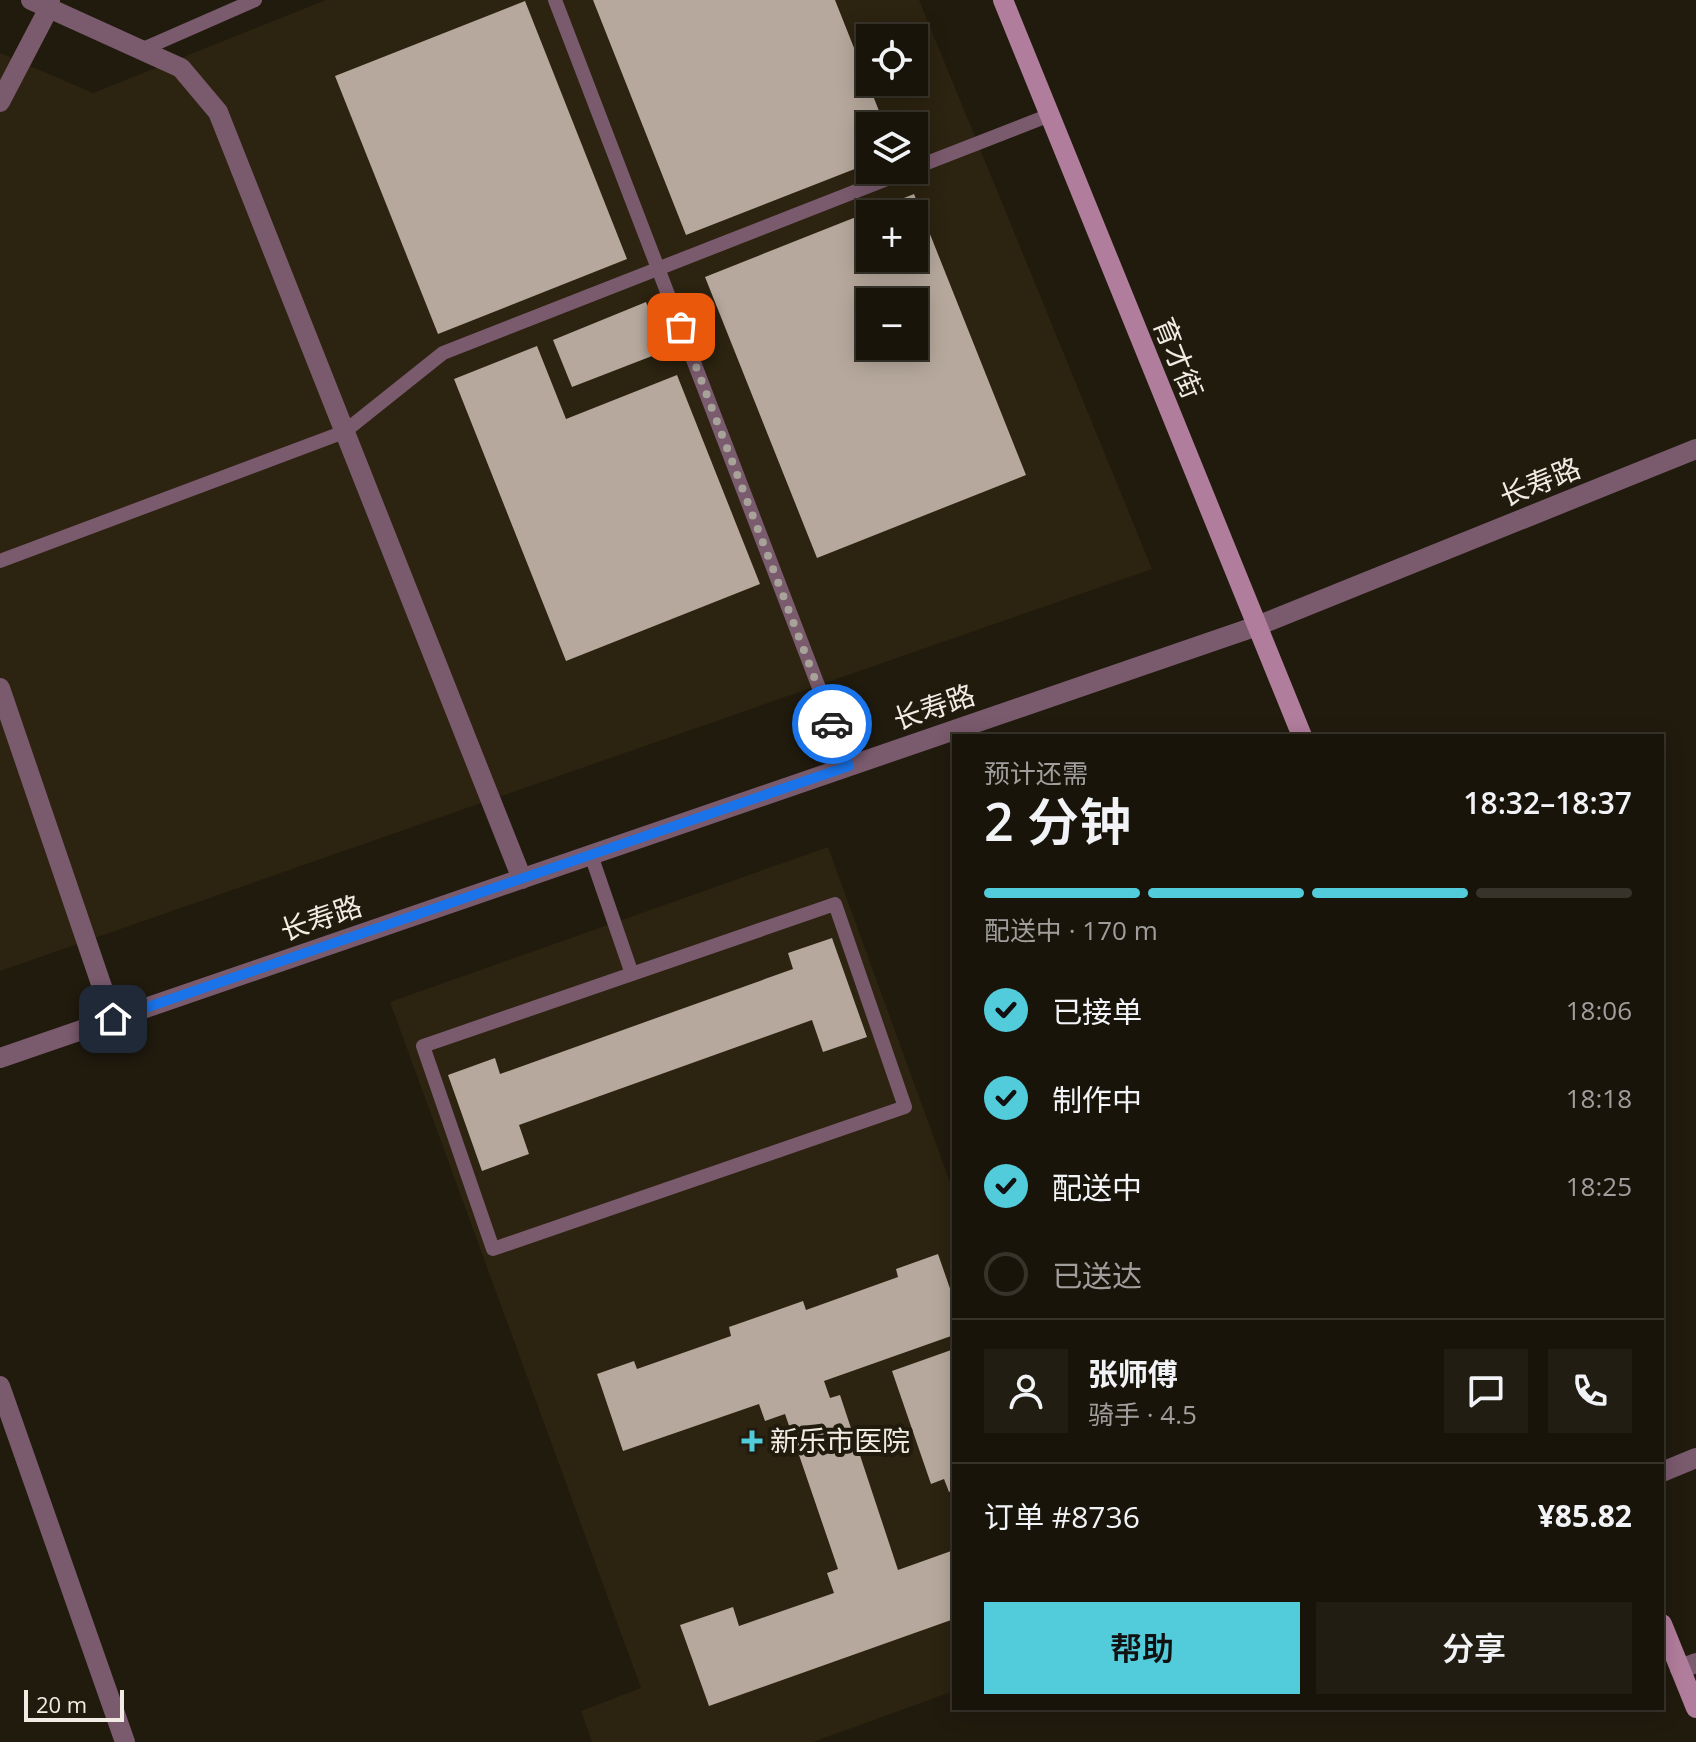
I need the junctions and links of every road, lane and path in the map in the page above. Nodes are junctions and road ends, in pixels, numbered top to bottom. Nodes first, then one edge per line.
1 (255, 0) edge
2 (555, 0) edge
3 (1003, 0) edge
4 (43, 3) edge
5 (141, 50) junction
6 (0, 102) edge
7 (1050, 115) junction
8 (928, 163) edge
9 (874, 184) edge
10 (658, 269) junction
11 (344, 432) junction
12 (1696, 449) edge
13 (0, 561) edge
14 (1257, 626) junction
15 (0, 688) edge
16 (1301, 734) edge
17 (849, 766) junction
18 (591, 855) junction
19 (522, 879) junction
20 (632, 974) junction
21 (113, 1019) junction
22 (0, 1058) edge
23 (0, 1386) edge
24 (1696, 1458) edge
25 (1664, 1471) edge
26 (1664, 1627) edge
27 (1688, 1666) edge
28 (1696, 1708) edge
29 (125, 1742) edge

1 - 5 lane
2 - 10 lane
3 - 7 main road, 育才街
4 - 5 street
4 - 6 street
5 - 11 street
7 - 8 lane
7 - 14 main road, 育才街
9 - 10 lane
10 - 11 lane
10 - 17 lane
11 - 13 lane
11 - 19 street
12 - 14 street, 长寿路
14 - 16 main road, 育才街
14 - 17 street, 长寿路
15 - 21 street
17 - 18 street, 长寿路
18 - 19 street, 长寿路
18 - 20 lane
19 - 21 street, 长寿路
20 - 20 lane
21 - 22 street, 长寿路
23 - 29 street
24 - 25 street
26 - 27 main road
27 - 28 main road

